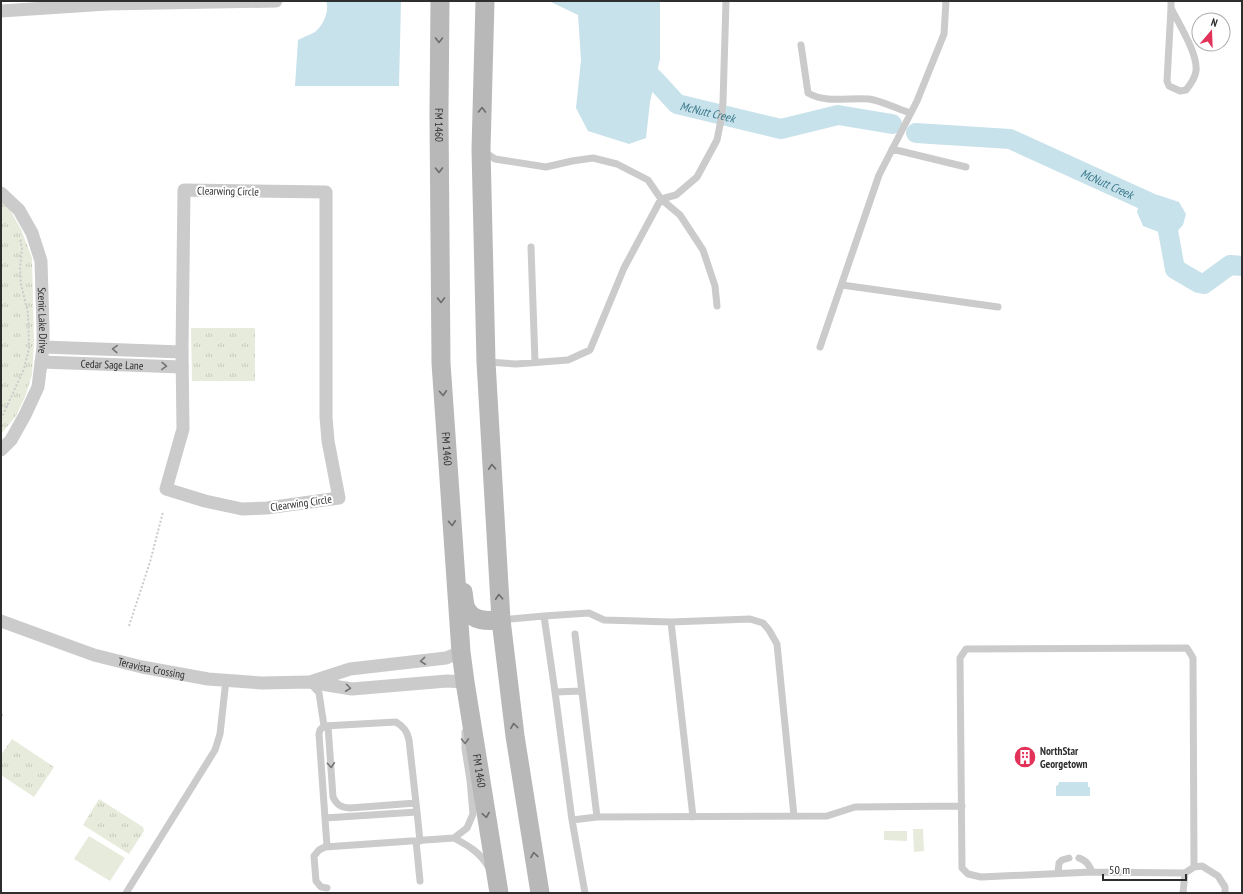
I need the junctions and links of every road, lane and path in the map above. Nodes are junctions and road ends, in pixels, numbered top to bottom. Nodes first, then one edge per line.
1 (276, 1) edge
2 (440, 1) edge
3 (485, 1) edge
4 (726, 1) edge
5 (946, 1) edge
6 (107, 2) edge
7 (1171, 4) edge
8 (1, 12) edge
9 (802, 45) dead end
10 (910, 113) junction
11 (481, 149) junction
12 (892, 149) junction
13 (966, 167) dead end
14 (1, 192) edge
15 (661, 199) junction
16 (19, 234) dead end
17 (530, 247) dead end
18 (842, 285) junction
19 (718, 306) dead end
20 (998, 307) dead end
21 (43, 347) junction
22 (820, 347) dead end
23 (182, 352) junction
24 (41, 362) junction
25 (486, 362) junction
26 (535, 362) junction
27 (182, 367) junction
28 (1, 419) edge
29 (1, 450) edge
30 (163, 512) dead end
31 (454, 554) junction
32 (544, 616) junction
33 (501, 620) junction
34 (1, 621) edge
35 (671, 622) junction
36 (129, 626) dead end
37 (575, 634) dead end
38 (461, 652) junction
39 (226, 680) junction
40 (309, 682) junction
41 (465, 682) junction
42 (582, 691) junction
43 (555, 692) junction
44 (468, 703) junction
45 (326, 726) junction
46 (416, 803) junction
47 (962, 806) junction
48 (417, 812) junction
49 (794, 816) junction
50 (597, 817) junction
51 (693, 817) junction
52 (325, 818) junction
53 (572, 820) junction
54 (454, 838) junction
55 (418, 841) junction
56 (327, 846) junction
57 (1069, 858) dead end
58 (1079, 858) dead end
59 (1194, 867) junction
60 (1092, 872) junction
61 (1186, 873) junction
62 (1058, 874) junction
63 (420, 881) dead end
64 (498, 887) edge
65 (327, 888) dead end
66 (126, 893) edge
67 (540, 893) edge
68 (585, 893) edge
69 (1183, 893) edge
70 (1225, 893) edge

1 - 6 street
2 -> 31 main road, FM 1460 / FM 1460
11 -> 3 main road
4 - 15 lane
5 - 10 lane
6 - 8 street
7 - 7 lane
9 - 10 lane
10 - 12 lane
11 - 15 lane
11 - 25 main road
12 - 13 lane
12 - 18 lane
14 - 21 street, Scenic Lake Drive
15 - 19 lane
15 - 26 lane
16 - 28 path
17 - 26 lane
18 - 20 lane
18 - 22 lane
23 -> 21 street, Cedar Sage Lane
21 - 24 street, Scenic Lake Drive
23 - 27 street, Clearwing Circle
23 - 27 street, Clearwing Circle
24 -> 27 street, Cedar Sage Lane
24 - 29 street, Scenic Lake Drive
25 - 26 lane
33 -> 25 main road
30 - 36 path
31 - 33 main road
31 - 38 main road, FM 1460 / FM 1460
32 - 33 lane
32 - 35 lane
32 - 43 lane
67 -> 33 main road
34 - 39 street, Teravista Crossing
35 - 49 lane
35 - 51 lane
37 - 42 lane
38 -> 40 street, Teravista Crossing
38 - 41 main road, FM 1460 / FM 1460
39 - 40 street, Teravista Crossing
39 - 66 lane
40 -> 41 street, Teravista Crossing
40 - 45 lane
41 - 44 main road, FM 1460 / FM 1460
42 - 43 lane
42 - 50 lane
43 - 53 lane
44 -> 54 lane
44 -> 64 main road, FM 1460 / FM 1460
45 - 46 lane
45 -> 46 lane
45 - 52 lane
46 - 48 lane
47 - 49 lane
47 - 59 lane
47 - 62 lane
48 - 52 lane
48 - 55 lane
49 - 51 lane
50 - 51 lane
50 - 53 lane
52 - 56 lane
53 - 68 lane
54 - 55 lane
54 - 64 lane
55 - 56 lane
55 - 63 lane
56 - 65 lane
57 - 62 lane
58 - 60 lane
59 - 61 lane
59 - 70 lane
60 - 61 lane
60 - 62 lane
61 - 69 lane

